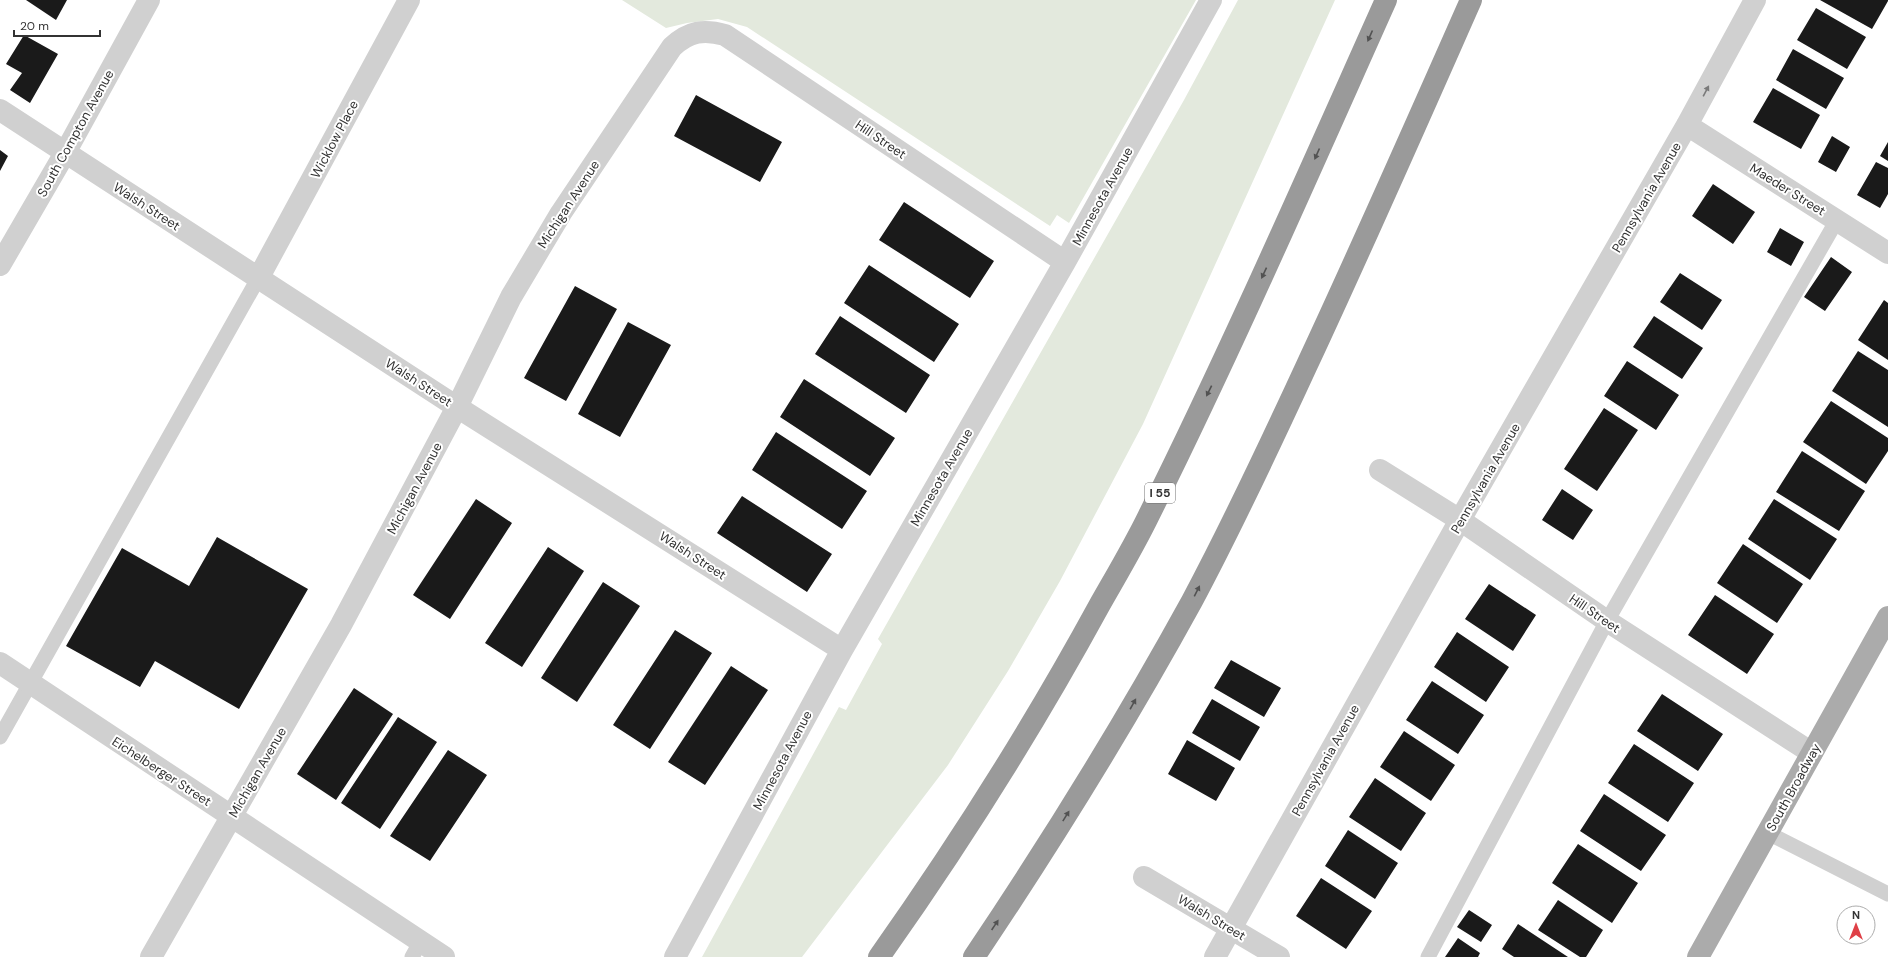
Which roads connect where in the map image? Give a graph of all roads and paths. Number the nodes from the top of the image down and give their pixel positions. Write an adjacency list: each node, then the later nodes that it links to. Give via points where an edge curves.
1 (149, 0): 10 (street, South Compton Avenue)
2 (408, 0): 15 (street, Wicklow Place)
3 (1211, 0): 13 (street, Minnesota Avenue)
4 (1386, 0): 35 (highway, I 55, one-way to 35, via 1216,375 1148,518 1074,652 996,783)
5 (1471, 0): 36 (highway, one-way to 5, via 1038,862 1110,745 1192,599 1267,452)
6 (1755, 0): 9 (street, Pennsylvania Avenue, one-way to 6)
7 (693, 33): 13 (street, Hill Street, via 710,31 725,35); 16 (street, Michigan Avenue, via 681,38 672,47 561,213 511,296)
8 (0, 110): 10 (street, Walsh Street)
9 (1687, 125): 11 (street, Maeder Street); 18 (street, Pennsylvania Avenue)
10 (65, 153): 14 (street, South Compton Avenue); 15 (street, Walsh Street)
11 (1837, 220): 12 (street, Maeder Street); 20 (lane)
12 (1888, 253)
13 (1065, 262): 21 (street, Minnesota Avenue)
14 (0, 265)
15 (259, 277): 16 (street, Walsh Street); 23 (lane)
16 (457, 407): 21 (street, Walsh Street); 26 (street, Michigan Avenue, via 341,624)
17 (1380, 470): 18 (street, Hill Street)
18 (1460, 520): 20 (street, Hill Street); 30 (street, Pennsylvania Avenue)
19 (1888, 617): 25 (main road, South Broadway)
20 (1607, 621): 25 (street, Hill Street); 39 (lane)
21 (842, 650): 34 (street, Minnesota Avenue)
22 (0, 663): 23 (street, Eichelberger Street)
23 (30, 684): 24 (lane); 26 (street, Eichelberger Street)
24 (0, 737)
25 (1812, 753): 27 (main road, South Broadway)
26 (231, 816): 31 (street, Eichelberger Street); 32 (street, Michigan Avenue)
27 (1768, 833): 29 (lane); 40 (main road, South Broadway)
28 (1144, 877): 30 (street, Walsh Street)
29 (1888, 894)
30 (1230, 928): 37 (street, Pennsylvania Avenue); 38 (street, Walsh Street)
31 (416, 949): 33 (street, Eichelberger Street)
32 (151, 957)
33 (444, 957)
34 (675, 957)
35 (879, 957)
36 (974, 957)
37 (1215, 957)
38 (1279, 957)
39 (1428, 957)
40 (1698, 957)

